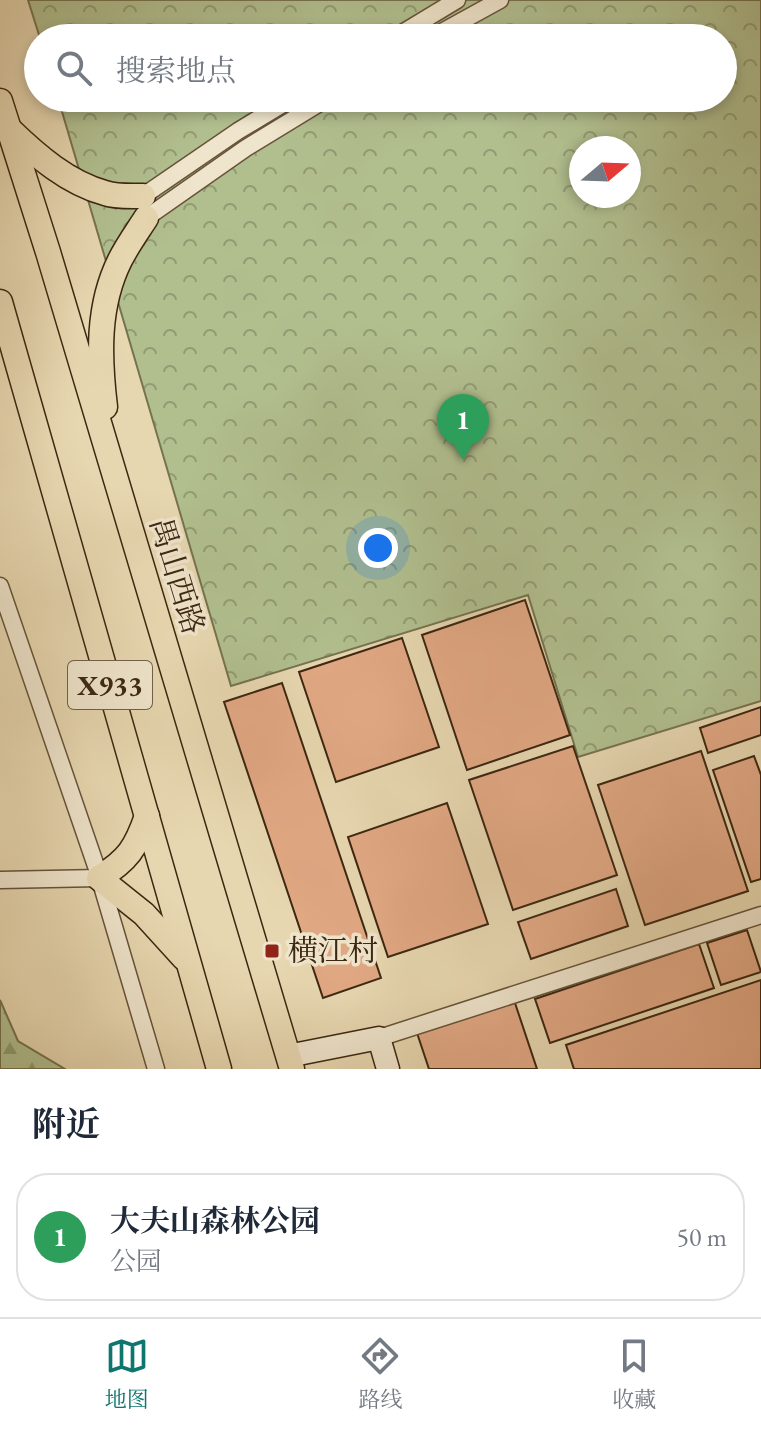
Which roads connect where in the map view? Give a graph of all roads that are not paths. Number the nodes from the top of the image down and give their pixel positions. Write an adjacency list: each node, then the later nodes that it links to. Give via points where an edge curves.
1 (457, 0): 3 (street)
2 (500, 0): 4 (street)
3 (417, 24)
4 (456, 24)
5 (0, 101): 8 (main road, 禺山西路 / X933)
6 (270, 112): 9 (street)
7 (305, 112): 9 (street)
8 (8, 128): 9 (main road, via 72,180); 11 (main road, 禺山西路 / X933)
9 (144, 207): 11 (main road, via 104,304 101,379)
10 (2, 314): 13 (main road, X933)
11 (112, 473): 19 (main road, 禺山西路 / X933)
12 (0, 586): 14 (street)
13 (147, 816): 14 (main road, via 130,853); 17 (main road, X933)
14 (99, 878): 15 (street); 17 (main road, via 144,914); 20 (street)
15 (0, 880)
16 (761, 915): 18 (street)
17 (189, 964): 21 (main road, X933)
18 (379, 1038): 19 (street); 22 (street)
19 (290, 1063)
20 (156, 1069)
21 (219, 1069)
22 (388, 1069)

